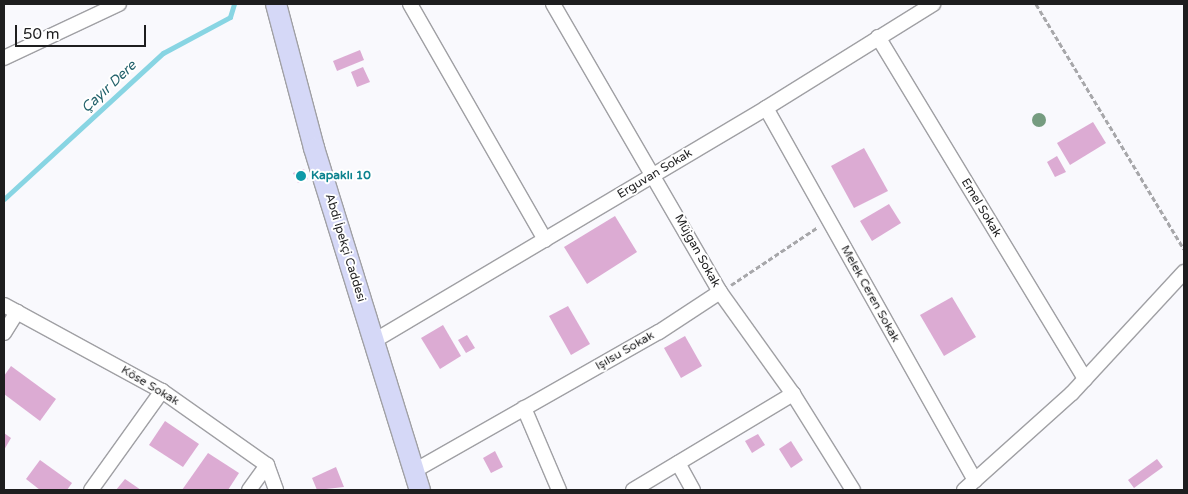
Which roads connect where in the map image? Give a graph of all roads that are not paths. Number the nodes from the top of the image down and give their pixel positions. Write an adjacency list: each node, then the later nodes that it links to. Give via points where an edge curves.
1 (119, 4): 7 (street)
2 (276, 4): 16 (street, Abdi İpekçi Caddesi, via 314,148)
3 (410, 4): 10 (street)
4 (553, 4): 9 (street, Müjgan Sokak)
5 (933, 4): 6 (street, Erguvan Sokak)
6 (878, 37): 8 (street, Erguvan Sokak); 17 (street, Emel Sokak)
7 (4, 58)
8 (766, 108): 9 (street, Erguvan Sokak); 24 (street, Melek Ceren Sokak)
9 (654, 174): 10 (street, Erguvan Sokak); 12 (street, Müjgan Sokak)
10 (545, 240): 16 (street, Erguvan Sokak)
11 (1182, 280): 17 (street)
12 (720, 292): 19 (street, Müjgan Sokak); 20 (street, Işılsu Sokak, via 659,332)
13 (4, 305): 14 (street, Köse Sokak)
14 (17, 312): 15 (street); 18 (street, Köse Sokak)
15 (4, 333)
16 (374, 341): 23 (street, Abdi İpekçi Caddesi)
17 (1085, 379): 24 (street)
18 (162, 391): 22 (street, Köse Sokak); 25 (street)
19 (793, 394): 21 (street); 32 (street, Müjgan Sokak)
20 (524, 408): 23 (street, Işılsu Sokak); 29 (street)
21 (678, 463): 30 (street); 31 (street)
22 (267, 465): 26 (street); 27 (street)
23 (414, 471): 28 (street, Abdi İpekçi Caddesi)
24 (975, 480): 33 (street)
25 (91, 490)
26 (250, 490)
27 (276, 490)
28 (420, 490)
29 (559, 490)
30 (633, 490)
31 (693, 490)
32 (853, 490)
33 (964, 490)

